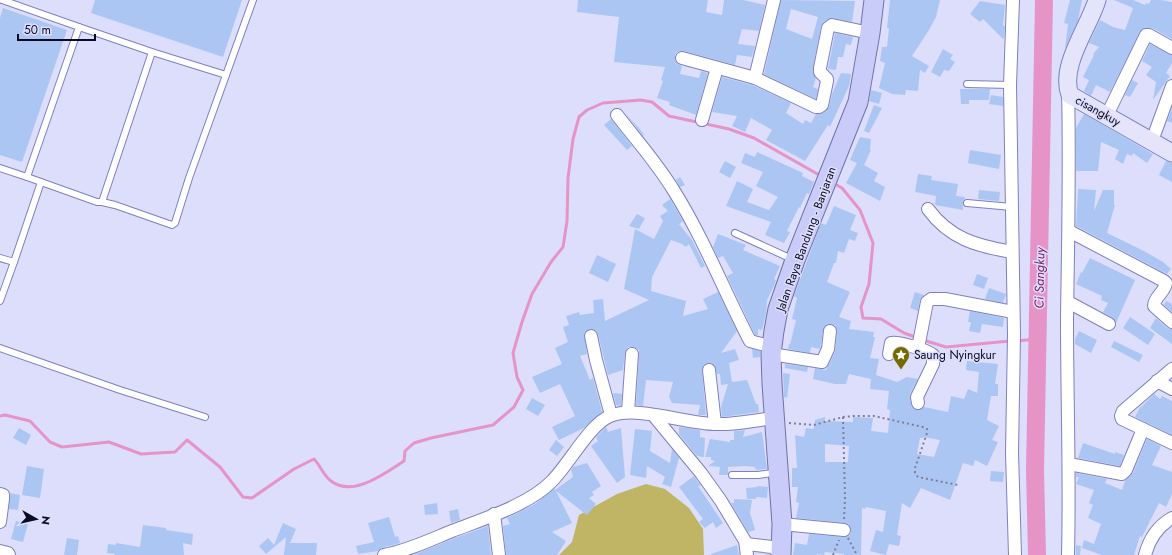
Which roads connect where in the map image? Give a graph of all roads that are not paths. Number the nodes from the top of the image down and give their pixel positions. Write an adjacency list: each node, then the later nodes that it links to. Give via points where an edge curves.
1 (2, 0): 7 (lane)
2 (253, 0): 13 (lane)
3 (774, 0): 14 (street)
4 (874, 0): 8 (main road, Jalan Raya Bandung - Banjaran)
5 (1013, 0): 16 (street)
6 (1097, 0): 18 (street, cisangkuy, via 1071,62)
7 (79, 27): 10 (lane); 25 (lane)
8 (870, 33): 14 (street, via 832,25 828,28 820,68 827,81 822,105 819,107); 35 (main road, Jalan Raya Bandung - Banjaran, via 858,102)
9 (1172, 48): 20 (street, via 1146,35)
10 (152, 52): 13 (lane); 27 (lane)
11 (682, 58): 12 (street)
12 (717, 68): 14 (street); 21 (street)
13 (226, 75): 27 (lane, via 189,178 176,223 172,225)
14 (755, 78)
15 (967, 84): 16 (lane)
16 (1010, 85): 29 (street)
17 (1172, 86): 22 (street)
18 (1068, 89): 20 (street, cisangkuy, via 1073,97); 31 (street)
19 (617, 115): 46 (street, via 674,190 706,248 750,341)
20 (1107, 115): 22 (street, cisangkuy)
21 (702, 120)
22 (1152, 141): 23 (street, cisangkuy)
23 (1172, 153)
24 (0, 168): 25 (lane)
25 (27, 177): 26 (lane)
26 (41, 182): 27 (lane); 36 (lane)
27 (102, 202)
28 (967, 203): 29 (lane)
29 (1012, 207): 33 (street)
30 (928, 209): 33 (street, via 943,226 965,241)
31 (1068, 231): 38 (street); 40 (street, via 1164,281 1165,287 1154,302 1154,306)
32 (735, 233): 35 (lane)
33 (1012, 252): 39 (street)
34 (0, 258): 36 (lane)
35 (795, 260): 46 (main road, Jalan Raya Bandung - Banjaran, via 778,309)
36 (14, 262): 37 (lane)
37 (0, 301)
38 (1068, 302): 41 (street); 62 (street)
39 (1013, 312): 44 (street, via 945,299 931,299 927,302); 77 (street, via 1012,452)
40 (1172, 322)
41 (1109, 324)
42 (830, 331): 46 (street, via 828,349 822,362)
43 (591, 336): 55 (street)
44 (919, 343): 48 (street, via 892,342); 53 (street, via 933,355 933,364 917,397)
45 (0, 348): 57 (lane)
46 (772, 350): 58 (main road, Jalan Raya Bandung - Banjaran)
47 (632, 354): 54 (street)
48 (889, 354)
49 (1172, 369): 51 (street)
50 (709, 370): 59 (street)
51 (1157, 381): 52 (street); 60 (street, via 1121,414 1122,419)
52 (1172, 389)
53 (918, 403)
54 (628, 412): 55 (street); 56 (street)
55 (611, 415): 66 (street, via 592,430 552,482 522,502)
56 (654, 416): 59 (street); 71 (street, via 721,501)
57 (205, 417)
58 (774, 422): 59 (street, via 767,419); 64 (main road, Jalan Raya Bandung - Banjaran)
59 (715, 424)
60 (1143, 429): 61 (street); 62 (street, via 1122,474)
61 (1172, 443)
62 (1069, 464): 78 (street)
63 (732, 476): 64 (lane, via 772,473)
64 (779, 477): 69 (main road, Jalan Raya Bandung - Banjaran)
65 (0, 494): 67 (street, via 3,495 3,499)
66 (494, 514): 75 (street); 76 (street)
67 (0, 522)
68 (1170, 522): 79 (street, via 1156,532)
69 (782, 524): 70 (street); 73 (main road, Jalan Raya Bandung - Banjaran)
70 (844, 530)
71 (746, 549): 73 (street, via 772,547)
72 (0, 551): 74 (street)
73 (782, 554)
74 (9, 555)
75 (386, 555)
76 (499, 555)
77 (1015, 555)
78 (1068, 555)
79 (1145, 555)

